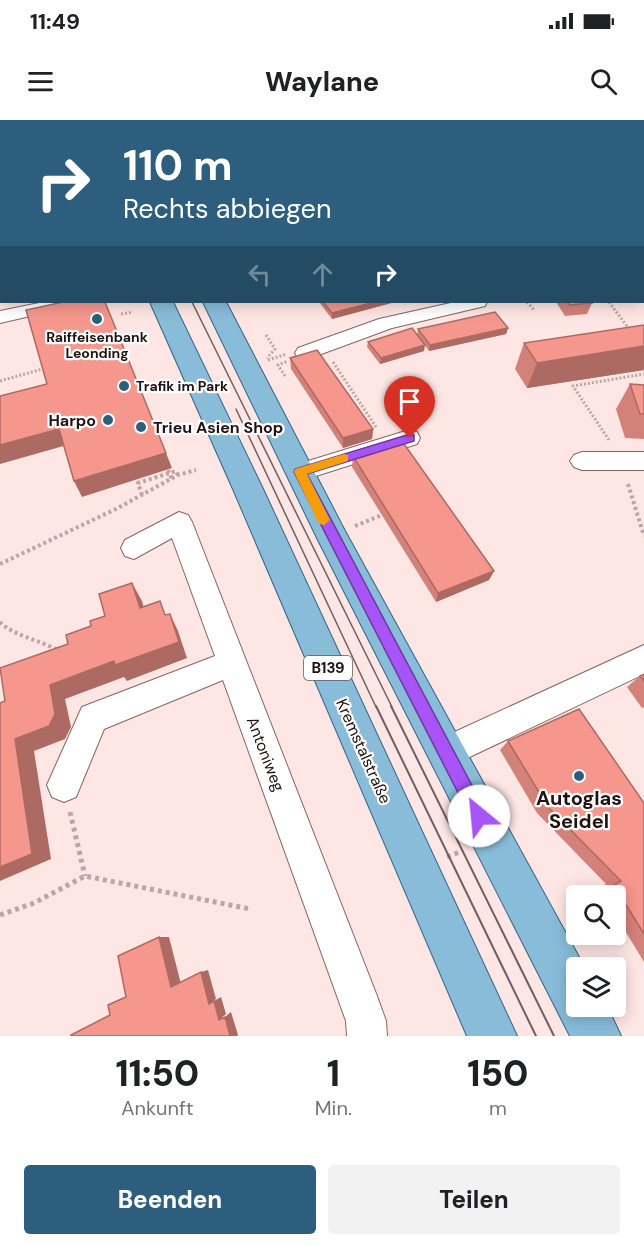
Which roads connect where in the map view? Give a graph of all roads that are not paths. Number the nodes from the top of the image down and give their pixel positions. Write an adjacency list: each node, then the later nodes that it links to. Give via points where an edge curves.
1 (63, 303): 5 (street)
2 (215, 303): 10 (main road)
3 (474, 303): 6 (street, via 386,323)
4 (147, 307): 19 (main road, Kremstalstraße / B139, via 248,489)
5 (0, 317)
6 (314, 350)
7 (410, 438): 10 (street)
8 (582, 461): 9 (street)
9 (644, 461)
10 (300, 472): 14 (main road)
11 (134, 548): 13 (street, Antoniweg, via 179,522)
12 (644, 659): 14 (street)
13 (232, 663): 15 (street, via 93,718); 18 (street, Antoniweg, via 357,996)
14 (446, 752): 16 (main road)
15 (64, 784)
16 (566, 980)
17 (586, 1017): 20 (main road)
18 (367, 1036)
19 (492, 1036)
20 (596, 1036)

